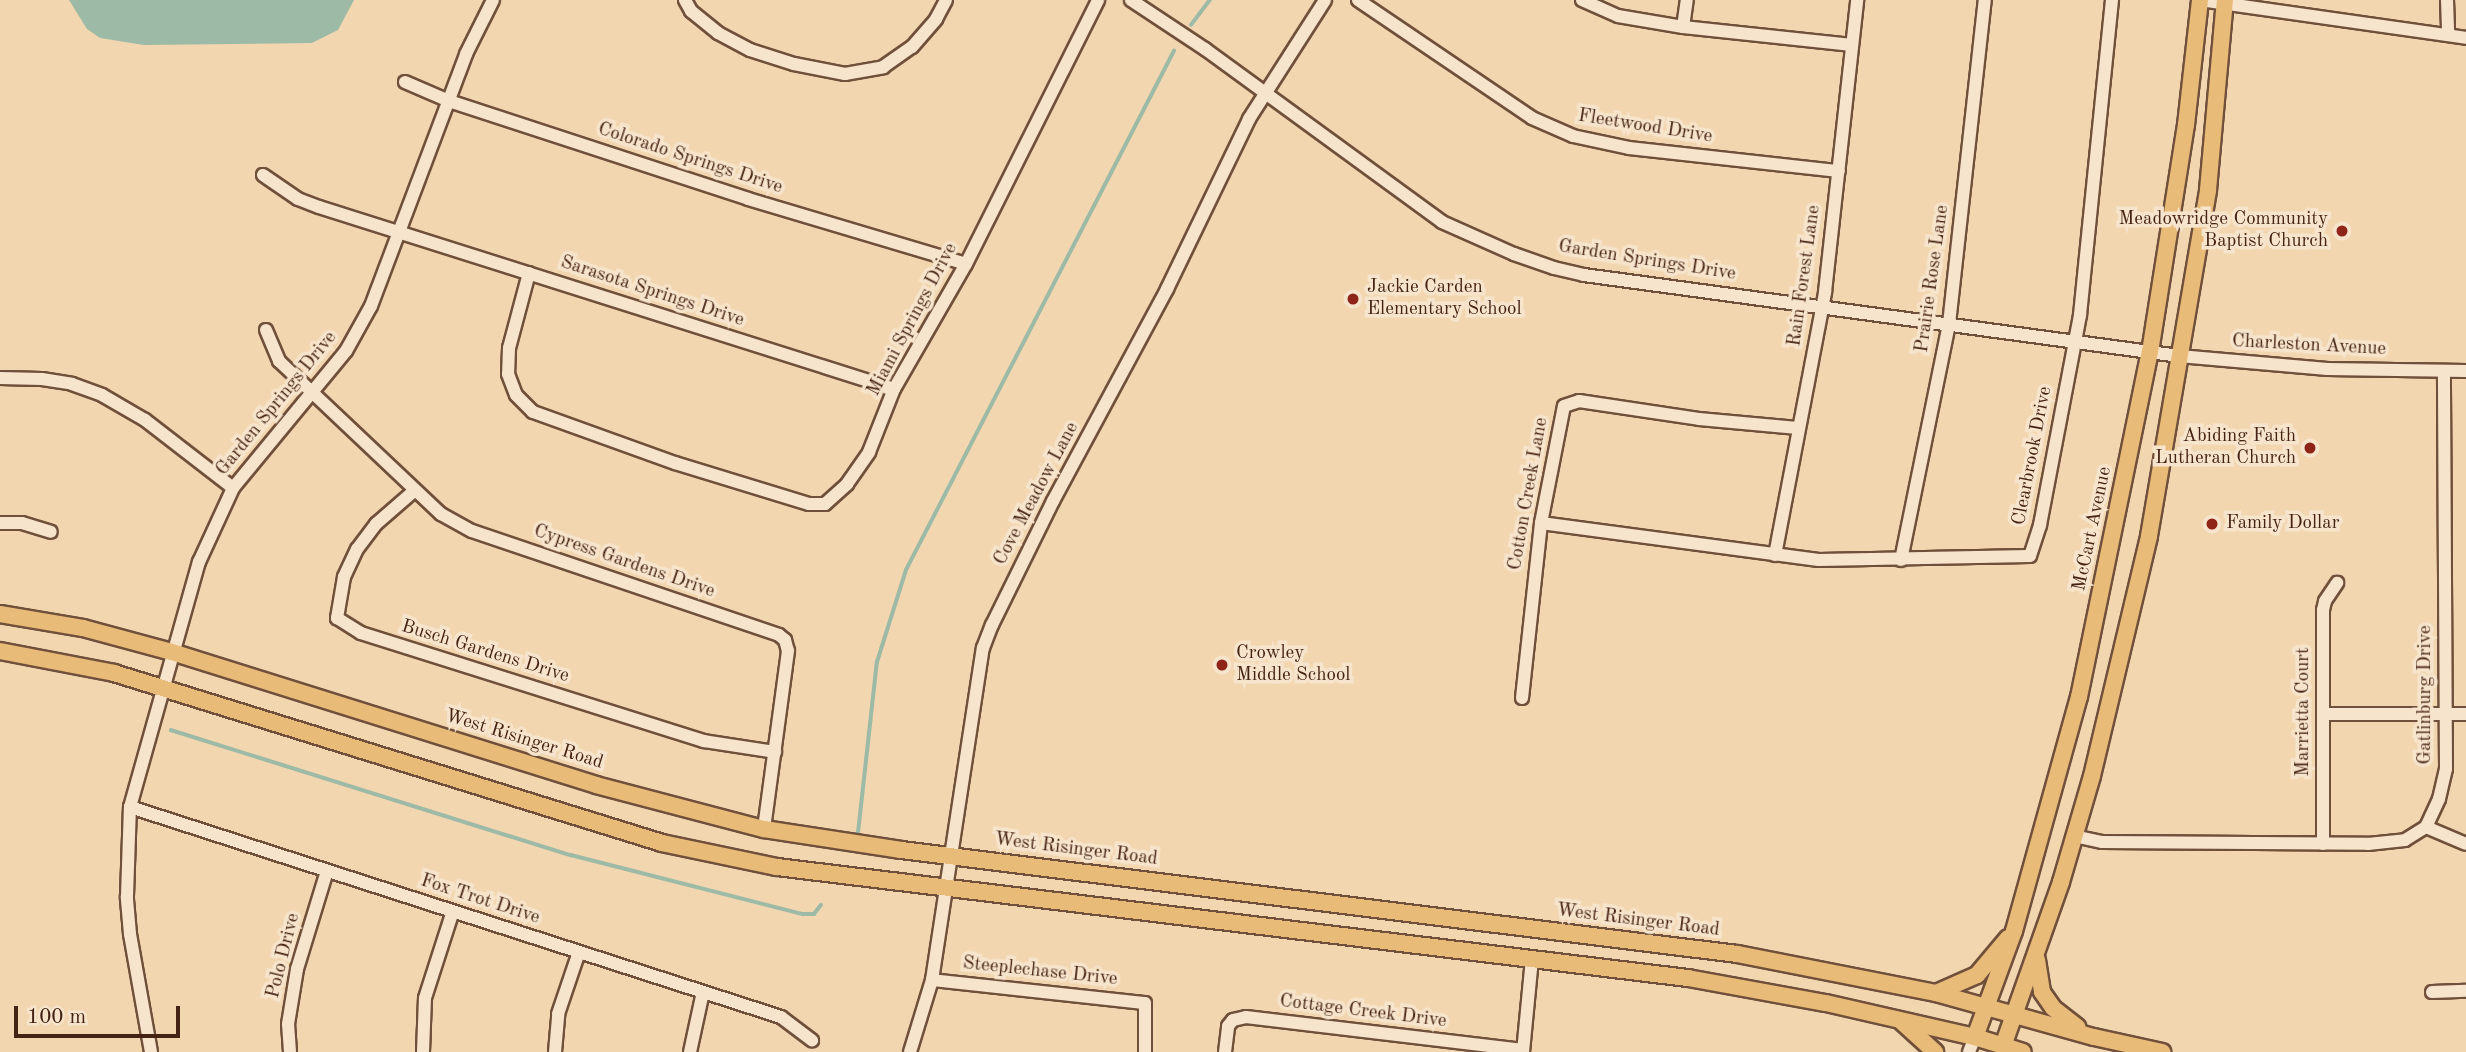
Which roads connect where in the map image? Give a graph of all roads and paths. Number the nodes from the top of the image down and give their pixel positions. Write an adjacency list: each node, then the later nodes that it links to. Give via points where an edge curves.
1 (492, 0): 22 (street, Garden Springs Drive)
2 (685, 0): 3 (street, via 691,11 718,33 750,50 845,74 883,66 912,47)
3 (946, 0)
4 (1098, 0): 26 (street, Miami Springs Drive)
5 (1131, 0): 21 (street, Garden Springs Drive)
6 (1325, 0): 21 (street, Cove Meadow Lane)
7 (1358, 0): 23 (street, Fleetwood Drive, via 1532,118 1573,136 1629,148)
8 (1582, 0): 16 (street, via 1618,16)
9 (1687, 0): 16 (street)
10 (1857, 0): 19 (street, Rain Forest Lane)
11 (1985, 0): 29 (street, Prairie Rose Lane)
12 (2112, 0): 31 (street, Clearbrook Drive)
13 (2200, 0): 15 (street); 32 (main road, McCart Avenue, via 2186,125)
14 (2447, 0): 17 (street)
15 (2225, 2): 17 (street); 33 (main road, via 2208,190)
16 (1682, 27): 19 (street)
17 (2448, 34): 18 (street)
18 (2466, 38)
19 (1852, 46): 23 (street, Rain Forest Lane)
20 (405, 82): 22 (street, Colorado Springs Drive)
21 (1265, 92): 28 (street, Garden Springs Drive, via 1442,222 1514,254 1584,275); 63 (street, Cove Meadow Lane, via 992,625 983,648)
22 (449, 101): 25 (street, Garden Springs Drive); 26 (street, Colorado Springs Drive, via 748,199)
23 (1839, 171): 28 (street, Rain Forest Lane)
24 (263, 175): 25 (street, Sarasota Springs Drive, via 298,199)
25 (400, 230): 27 (street, Sarasota Springs Drive); 38 (street, Garden Springs Drive, via 384,279 359,329)
26 (966, 264): 37 (street, Miami Springs Drive)
27 (530, 274): 37 (street, Sarasota Springs Drive); 37 (street, Miami Springs Drive, via 509,348 508,374 516,395 533,412 674,463 809,504 825,504 847,484 869,452)
28 (1822, 306): 29 (street, Garden Springs Drive); 39 (street, Rain Forest Lane)
29 (1949, 324): 31 (street, Garden Springs Drive); 46 (street, Prairie Rose Lane)
30 (266, 330): 38 (street, Cypress Gardens Drive, via 279,361)
31 (2075, 342): 32 (street, Garden Springs Drive); 46 (street, Clearbrook Drive, via 2040,526 2030,556)
32 (2150, 352): 33 (street, Charleston Avenue); 68 (main road, McCart Avenue, via 2079,697)
33 (2179, 356): 34 (street, Charleston Avenue, via 2327,369); 60 (main road, via 2144,556)
34 (2444, 371): 35 (street, Charleston Avenue); 54 (street, Gatlinburg Drive)
35 (2466, 371)
36 (0, 379): 40 (street, via 52,381 102,395 145,420)
37 (894, 389)
38 (312, 390): 40 (street, Garden Springs Drive); 41 (street, Cypress Gardens Drive)
39 (1798, 428): 43 (street, Cotton Creek Lane, via 1570,403 1562,413); 45 (street, Rain Forest Lane)
40 (233, 488): 50 (street, Garden Springs Drive, via 208,538)
41 (414, 491): 56 (street, Cypress Gardens Drive, via 441,514 472,531 779,635 788,651); 56 (street, Busch Gardens Drive, via 376,524 357,549 344,577 337,618 361,634 704,741)
42 (0, 523): 44 (street)
43 (1541, 523): 45 (street, Clearbrook Drive); 52 (street, Cotton Creek Lane)
44 (51, 531)
45 (1775, 555): 46 (street, Clearbrook Drive)
46 (1901, 560)
47 (2337, 583): 53 (street, Marrietta Court, via 2323,610)
48 (0, 614): 50 (main road, West Risinger Road, via 83,628)
49 (0, 651): 51 (main road, via 75,663)
50 (172, 652): 51 (street, Garden Springs Drive); 59 (main road, West Risinger Road, via 596,785)
51 (163, 687): 57 (street, Garden Springs Drive); 65 (main road, via 662,843 776,867)
52 (1522, 698)
53 (2324, 714): 54 (street); 61 (street, Marrietta Court)
54 (2446, 714): 55 (street); 58 (street, Gatlinburg Drive, via 2446,769)
55 (2466, 714)
56 (775, 752): 59 (street, Cypress Gardens Drive)
57 (130, 807): 64 (street, Fox Trot Drive); 85 (street, Garden Springs Drive, via 130,934)
58 (2426, 827): 61 (street, via 2405,840); 62 (street)
59 (764, 829): 63 (main road, West Risinger Road)
60 (2074, 836): 61 (street, via 2102,842); 70 (main road)
61 (2323, 844)
62 (2466, 844)
63 (951, 855): 65 (street, Cove Meadow Lane); 67 (main road, West Risinger Road)
64 (327, 871): 66 (street, Fox Trot Drive); 86 (street, Polo Drive, via 297,969 288,1024)
65 (945, 889): 71 (main road); 72 (street, Cove Meadow Lane)
66 (453, 911): 69 (street, Fox Trot Drive); 87 (street, via 425,998)
67 (1536, 930): 71 (main road); 76 (main road, West Risinger Road, via 1737,954)
68 (2014, 931): 76 (main road, via 1977,975); 77 (main road, McCart Avenue)
69 (579, 952): 74 (street, Fox Trot Drive); 88 (street, via 558,1014)
70 (2036, 952): 78 (main road); 80 (main road, via 2038,980 2053,1008)
71 (1532, 959): 79 (main road, via 1688,978); 84 (street)
72 (932, 979): 90 (street, Cove Meadow Lane); 91 (street, Steeplechase Drive, via 1145,1003)
73 (2466, 991): 75 (street)
74 (703, 992): 81 (street, Fox Trot Drive, via 781,1017); 89 (street)
75 (2432, 992)
76 (1936, 993): 77 (main road, West Risinger Road)
77 (1988, 1007): 78 (main road, West Risinger Road); 82 (main road, McCart Avenue)
78 (2014, 1015): 80 (main road, West Risinger Road); 83 (main road)
79 (1900, 1020): 82 (main road); 93 (main road)
80 (2094, 1037): 95 (main road, West Risinger Road)
81 (812, 1040)
82 (1972, 1044): 83 (main road)
83 (2002, 1049): 94 (main road)
84 (1523, 1051): 92 (street, Cottage Creek Drive, via 1246,1017 1227,1026)
85 (151, 1052)
86 (290, 1052)
87 (423, 1052)
88 (555, 1052)
89 (690, 1052)
90 (910, 1052)
91 (1145, 1052)
92 (1225, 1052)
93 (1935, 1052)
94 (2023, 1052)
95 (2162, 1052)

